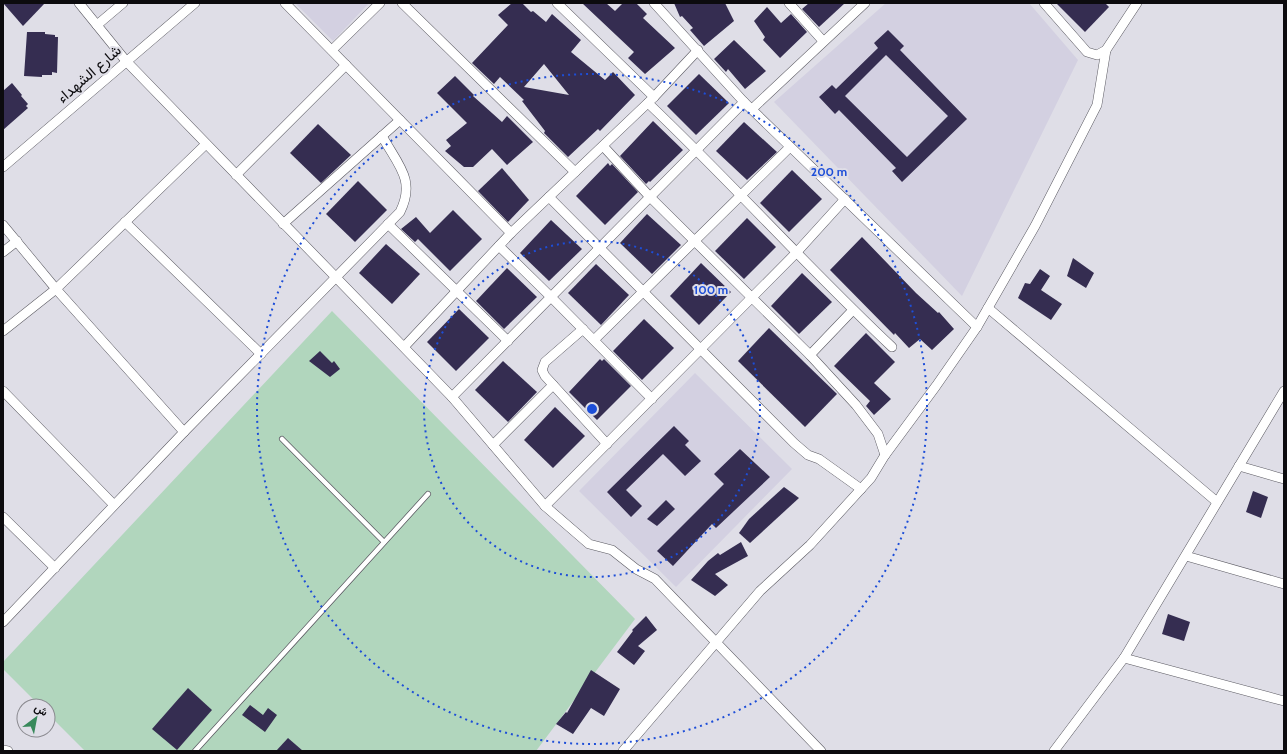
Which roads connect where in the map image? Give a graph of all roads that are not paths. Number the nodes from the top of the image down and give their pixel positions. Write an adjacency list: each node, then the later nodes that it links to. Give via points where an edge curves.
1 (79, 3): 13 (street)
2 (122, 3): 13 (street)
3 (195, 3): 18 (street, شارع الشهداء)
4 (285, 3): 15 (street)
5 (380, 3): 15 (street)
6 (402, 3): 30 (street)
7 (557, 3): 20 (street)
8 (654, 3): 16 (street)
9 (789, 3): 14 (street)
10 (865, 3): 14 (street)
11 (1044, 3): 17 (street, via 1087,52 1098,55)
12 (1137, 3): 17 (street)
13 (97, 25): 18 (street)
14 (823, 41): 22 (street)
15 (332, 50): 19 (street)
16 (698, 50): 20 (street); 21 (street)
17 (1106, 50): 53 (street, via 1097,105 1035,226)
18 (126, 61): 25 (street); 29 (street, شارع الشهداء)
19 (346, 65): 23 (street); 31 (street)
20 (651, 100): 26 (street); 28 (street)
21 (744, 102): 22 (street); 28 (street)
22 (752, 109): 27 (street)
23 (400, 120): 24 (street); 40 (street)
24 (382, 136): 37 (street); 38 (street, via 407,180 407,199 400,212)
25 (206, 144): 31 (street); 36 (street)
26 (603, 146): 30 (street); 34 (street)
27 (790, 147): 32 (street); 35 (street)
28 (697, 149): 32 (street); 34 (street)
29 (3, 167)
30 (575, 172): 33 (street)
31 (236, 175): 37 (street)
32 (740, 195): 42 (street); 46 (street)
33 (549, 197): 40 (street); 44 (street)
34 (650, 197): 42 (street); 44 (street)
35 (845, 199): 46 (street); 55 (street)
36 (125, 222): 48 (street); 63 (street)
37 (283, 224): 47 (street)
38 (388, 224): 47 (street); 49 (street)
39 (3, 225): 41 (street)
40 (511, 233): 43 (street)
41 (17, 241): 45 (street); 48 (street)
42 (694, 242): 50 (street); 52 (street)
43 (498, 246): 49 (street); 51 (street)
44 (600, 247): 50 (street); 51 (street)
45 (3, 252)
46 (796, 253): 52 (street); 54 (street)
47 (335, 277): 60 (street); 63 (street)
48 (56, 289): 57 (street); 70 (street)
49 (456, 291): 59 (street); 60 (street)
50 (644, 292): 58 (street); 62 (street)
51 (551, 297): 56 (street); 59 (street)
52 (753, 297): 62 (street); 64 (street)
53 (988, 308): 55 (street); 79 (street)
54 (853, 310): 61 (street); 64 (street)
55 (977, 327): 74 (street)
56 (583, 329): 58 (street); 65 (street, via 546,362 542,370)
57 (3, 331)
58 (594, 340): 69 (street)
59 (508, 341): 68 (street)
60 (404, 347): 68 (street)
61 (892, 347)
62 (701, 350): 69 (street); 77 (street, via 794,443)
63 (260, 354): 70 (street)
64 (810, 355): 74 (street, via 868,420 878,434)
65 (553, 385): 72 (street); 73 (street)
66 (3, 391): 80 (street)
67 (1284, 391): 75 (street)
68 (452, 397): 73 (street)
69 (652, 399): 72 (street)
70 (184, 432): 80 (street)
71 (282, 439): 83 (lane)
72 (607, 444): 81 (street)
73 (493, 445): 81 (street)
74 (885, 455): 77 (street)
75 (1239, 466): 76 (street); 79 (street)
76 (1284, 479)
77 (861, 489): 88 (street, via 810,545 760,591)
78 (428, 494): 83 (lane)
79 (1218, 502): 84 (street)
80 (114, 506): 85 (street)
81 (545, 506): 88 (street, via 589,544 612,550 655,580)
82 (3, 517): 85 (street)
83 (384, 542): 93 (lane)
84 (1186, 556): 86 (street); 89 (street)
85 (55, 568): 87 (street)
86 (1284, 584)
87 (3, 622)
88 (716, 642): 94 (street); 95 (street)
89 (1124, 658): 90 (street); 96 (street)
90 (1284, 701)
91 (3, 750): 92 (street)
92 (8, 751)
93 (195, 751)
94 (623, 751)
95 (821, 751)
96 (1054, 751)

